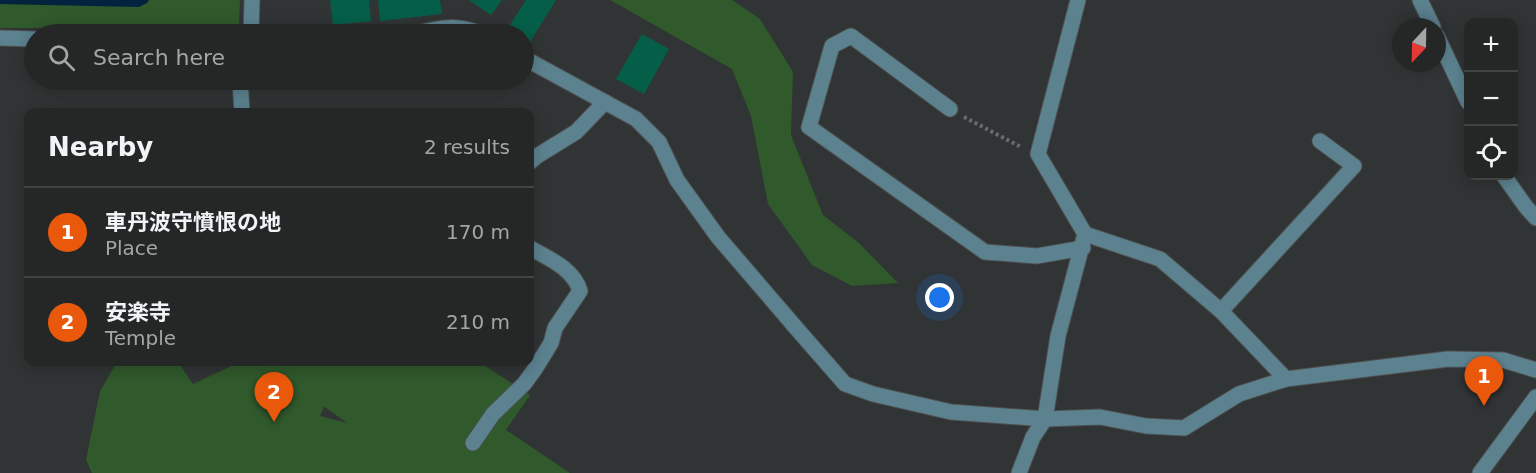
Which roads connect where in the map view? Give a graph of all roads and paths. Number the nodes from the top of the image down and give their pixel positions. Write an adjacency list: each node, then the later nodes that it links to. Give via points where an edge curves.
1 (252, 0): 5 (street)
2 (1078, 0): 16 (street)
3 (1420, 0): 4 (street)
4 (1429, 18)
5 (251, 24)
6 (0, 38): 7 (street)
7 (24, 39)
8 (1446, 55): 11 (street)
9 (534, 63): 12 (street)
10 (241, 90): 13 (street)
11 (1464, 93)
12 (605, 102): 17 (street, via 576,132); 26 (street, via 636,119 660,142 677,180 718,237 845,384 951,412)
13 (242, 108)
14 (950, 110): 16 (path); 20 (street, via 851,36 832,46 809,127 985,252 1037,256)
15 (1320, 141): 22 (street, via 1354,166)
16 (1038, 154): 20 (street)
17 (534, 159)
18 (1507, 180): 19 (street)
19 (1536, 218)
20 (1084, 241): 22 (street, via 1160,259); 26 (street, via 1058,336)
21 (534, 250): 27 (street, via 567,271 580,291 555,328 535,369 493,414)
22 (1221, 312): 24 (street)
23 (1536, 370): 24 (street, via 1503,360 1448,359)
24 (1286, 379): 26 (street, via 1239,394 1184,428 1100,417)
25 (1536, 397): 29 (street)
26 (1045, 419): 28 (street, via 1033,437)
27 (473, 443)
28 (1019, 473)
29 (1480, 473)

